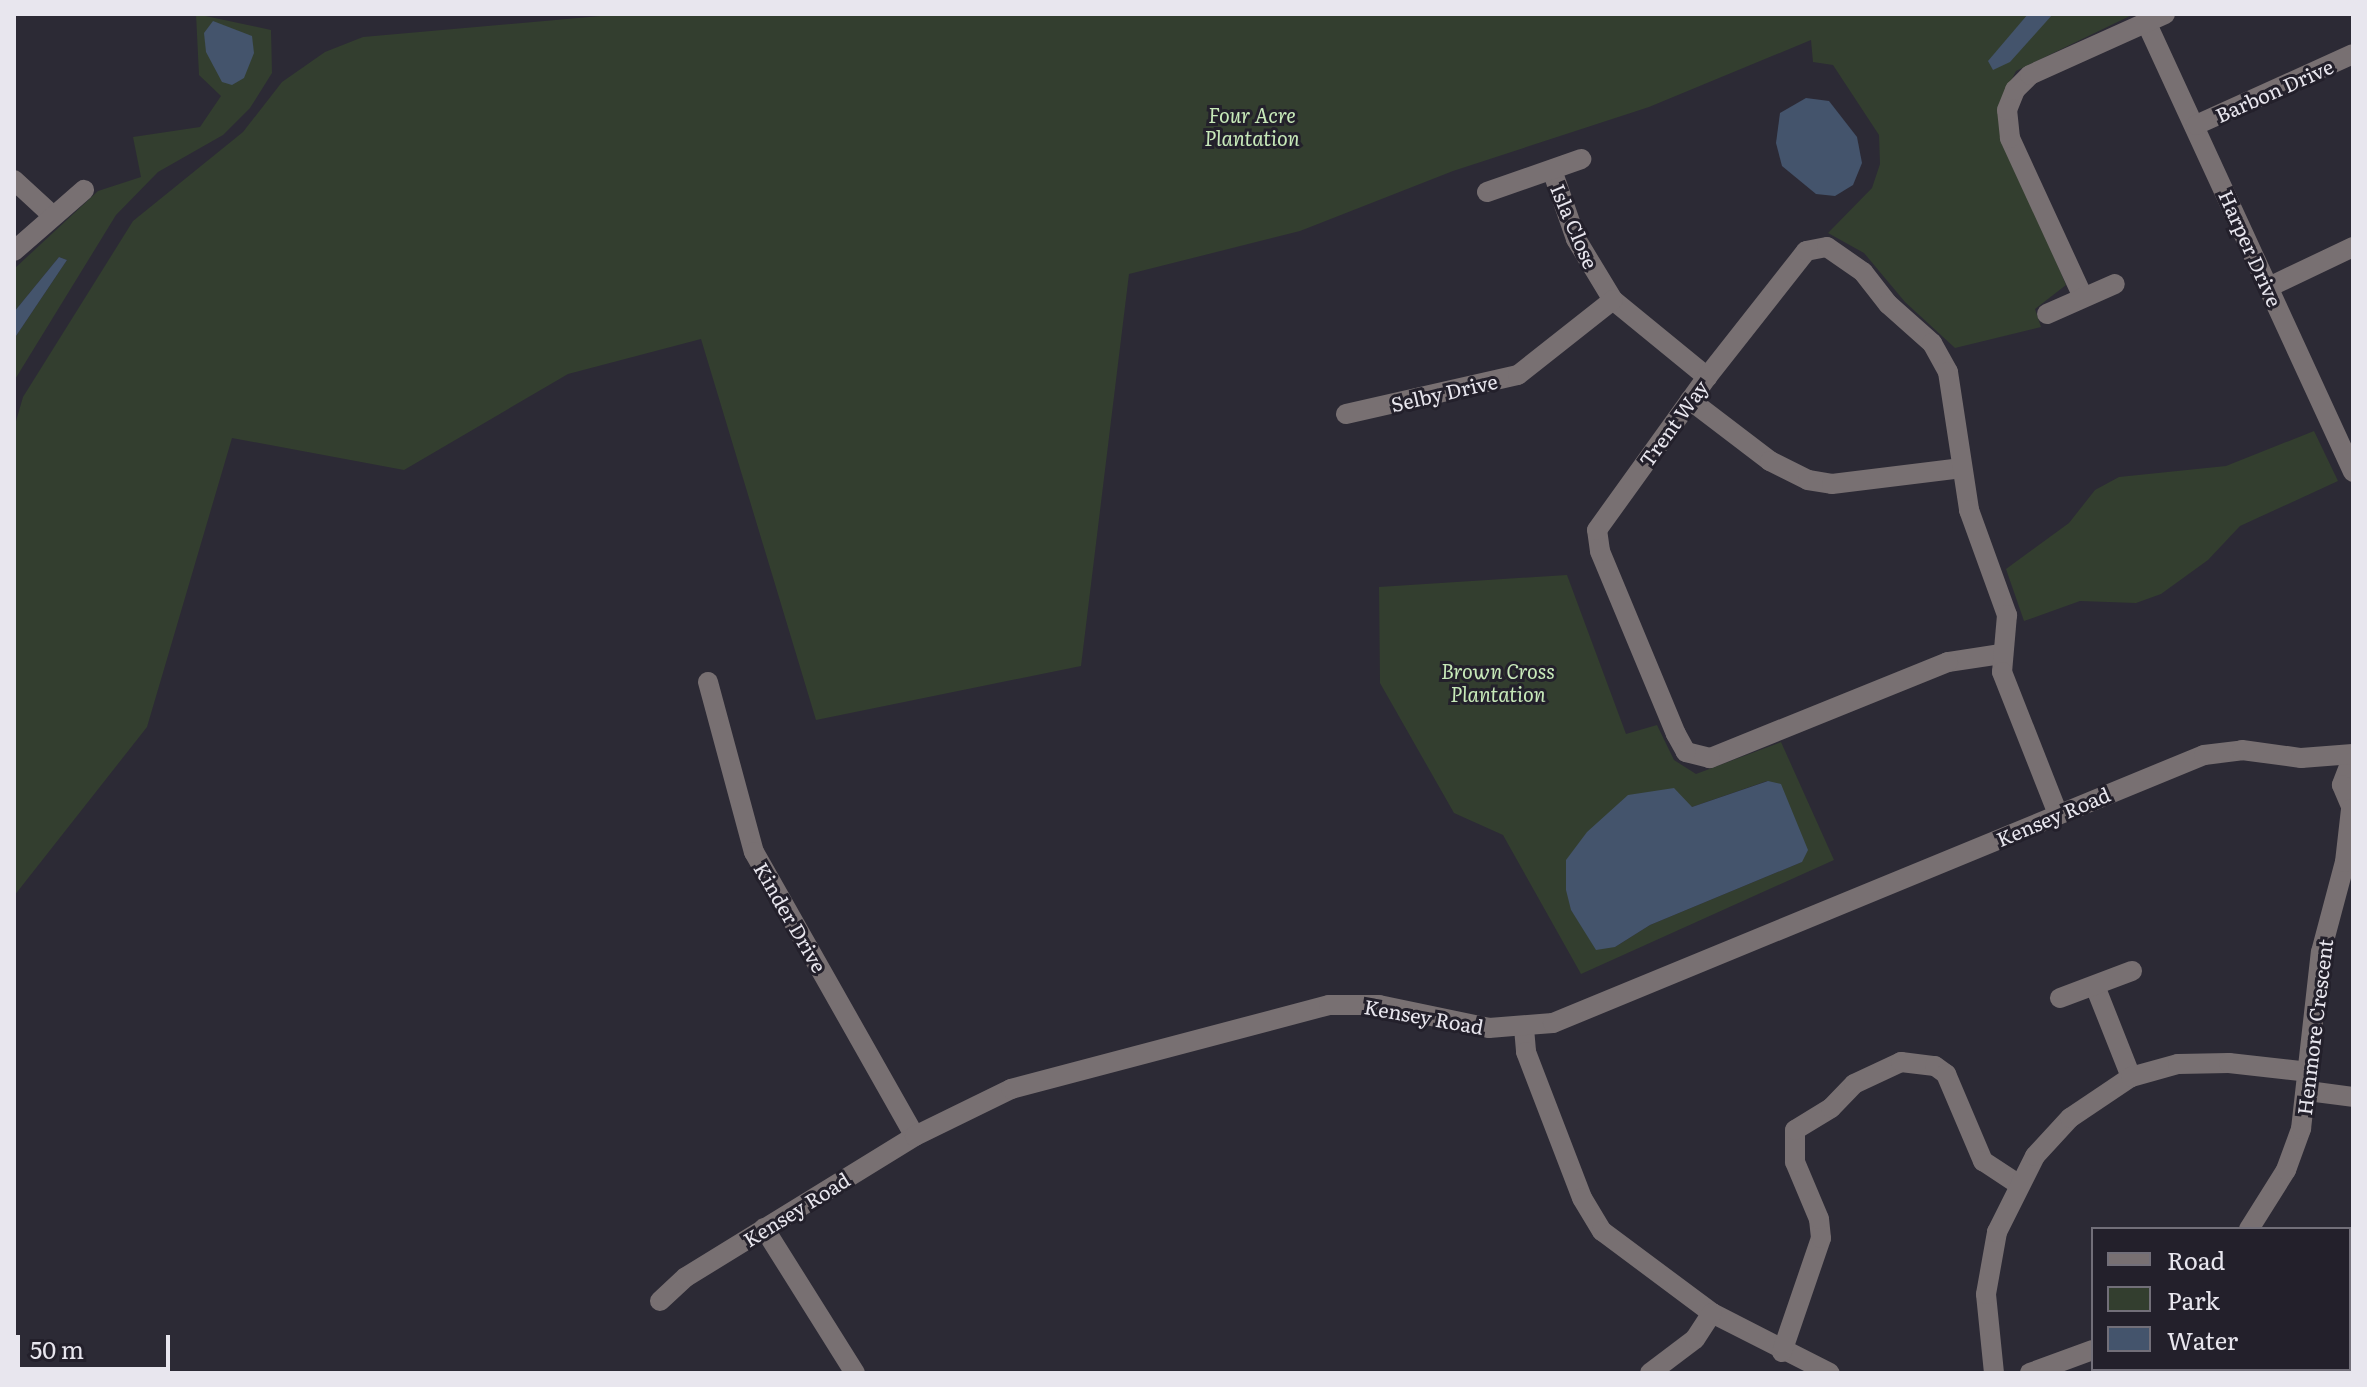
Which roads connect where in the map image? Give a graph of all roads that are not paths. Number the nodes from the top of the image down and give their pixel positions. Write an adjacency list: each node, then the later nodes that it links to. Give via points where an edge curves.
1 (2156, 19): 3 (street, Harper Drive); 14 (street, Harper Drive, via 2030,75 2015,90 2007,110 2010,138)
2 (2353, 54): 3 (street, Barbon Drive)
3 (2196, 125): 13 (street, Harper Drive)
4 (1581, 159): 5 (street, Isla Close)
5 (1552, 170): 8 (street, Isla Close); 15 (street, Isla Close, via 1576,239)
6 (14, 180): 9 (street)
7 (84, 190): 9 (street)
8 (1487, 192)
9 (53, 216): 11 (street)
10 (2353, 247): 13 (street)
11 (14, 251)
12 (2115, 284): 14 (street)
13 (2269, 287): 21 (street, Harper Drive)
14 (2083, 297): 16 (street)
15 (1613, 300): 17 (street, Isla Close); 19 (street, Selby Drive, via 1518,375)
16 (2047, 314)
17 (1707, 377): 18 (street, Trent Way); 20 (street, Trent Way, via 1796,257 1827,247 1863,272 1941,357 1956,412)
18 (1690, 400): 20 (street, via 1770,461 1808,480 1832,484); 22 (street, Trent Way, via 1601,521 1597,539 1686,752 1710,758 1948,662)
19 (1346, 414)
20 (1962, 468): 22 (street, Trent Way, via 1974,528 2007,615)
21 (2353, 472)
22 (2001, 654): 27 (street, Trent Way, via 2002,672)
23 (708, 682): 36 (street, Kinder Drive, via 754,852)
24 (2353, 755): 25 (street, Kensey Road); 26 (street, Henmore Crescent, via 2344,772)
25 (2301, 758): 26 (street, via 2324,772); 27 (street, Kensey Road, via 2242,750 2204,755)
26 (2350, 806): 28 (street, Henmore Crescent)
27 (2058, 814): 32 (street, Kensey Road, via 1592,1008)
28 (2349, 858): 34 (street, Henmore Crescent, via 2321,952)
29 (2132, 971): 30 (street)
30 (2095, 986): 31 (street); 33 (street)
31 (2060, 998)
32 (1524, 1028): 36 (street, Kensey Road, via 1472,1026 1379,1005 1329,1005 1011,1089); 41 (street, via 1526,1052 1597,1224)
33 (2131, 1077): 34 (street, via 2178,1064); 37 (street, via 2070,1118)
34 (2309, 1082): 35 (street); 38 (street, Henmore Crescent, via 2286,1170)
35 (2353, 1097)
36 (915, 1136): 39 (street, Kensey Road)
37 (2018, 1184): 43 (street, via 1983,1161 1946,1074 1935,1066 1901,1062 1854,1084 1831,1108 1795,1130 1795,1162 1819,1219 1821,1238); 47 (street, via 1989,1263 1987,1331)
38 (2250, 1227)
39 (764, 1228): 40 (street, Kensey Road, via 686,1277); 44 (street)
40 (660, 1301)
41 (1712, 1313): 43 (street); 45 (street, via 1695,1339)
42 (2091, 1351): 48 (street)
43 (1782, 1352): 46 (street)
44 (855, 1373)
45 (1650, 1373)
46 (1830, 1373)
47 (1994, 1373)
48 (2035, 1373)

